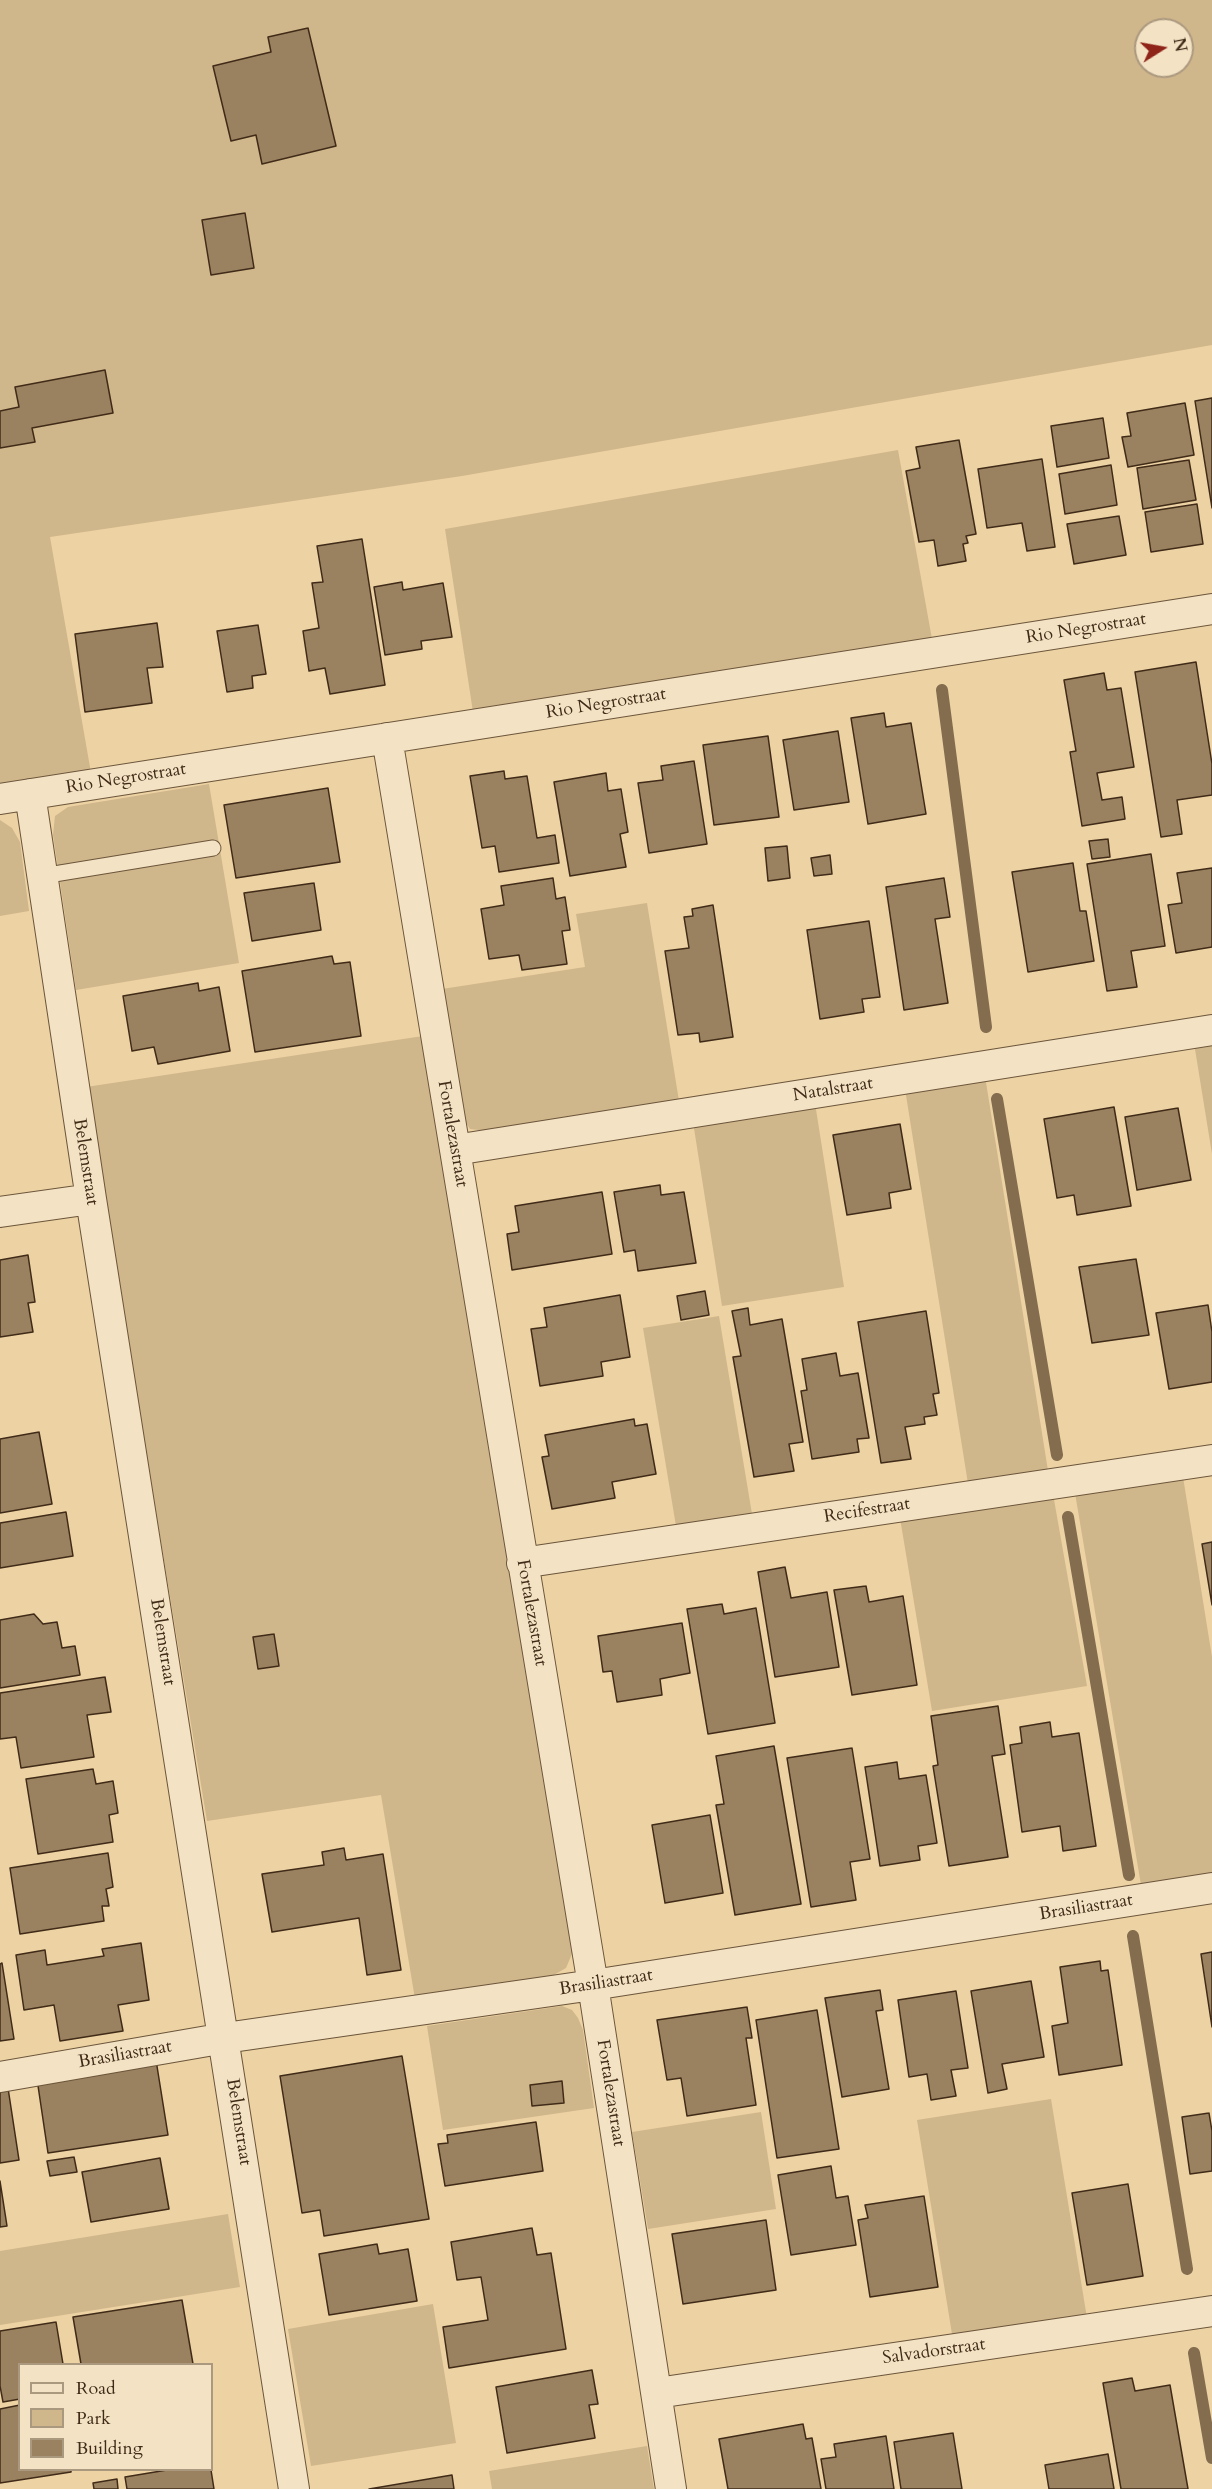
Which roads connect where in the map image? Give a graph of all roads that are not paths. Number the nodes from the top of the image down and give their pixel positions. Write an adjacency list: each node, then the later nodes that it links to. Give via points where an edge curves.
1 (1212, 609): 2 (street, Rio Negrostraat)
2 (387, 738): 3 (street, Rio Negrostraat); 8 (street, Fortalezastraat)
3 (30, 794): 4 (street, Rio Negrostraat); 6 (street, Belemstraat)
4 (0, 799)
5 (213, 848): 6 (lane)
6 (42, 876): 9 (street, Belemstraat)
7 (1212, 1030): 8 (street, Natalstraat)
8 (454, 1149): 12 (street, Fortalezastraat)
9 (91, 1199): 10 (street); 15 (street, Belemstraat)
10 (0, 1212)
11 (1212, 1460): 12 (street, Recifestraat)
12 (522, 1563): 14 (street, Fortalezastraat)
13 (1212, 1888): 14 (street, Brasiliastraat)
14 (593, 1985): 15 (street, Brasiliastraat); 18 (street, Fortalezastraat)
15 (225, 2038): 16 (street, Brasiliastraat); 19 (street, Belemstraat)
16 (0, 2077)
17 (1212, 2311): 18 (street, Salvadorstraat)
18 (657, 2393): 20 (street, Fortalezastraat)
19 (294, 2489)
20 (671, 2489)

